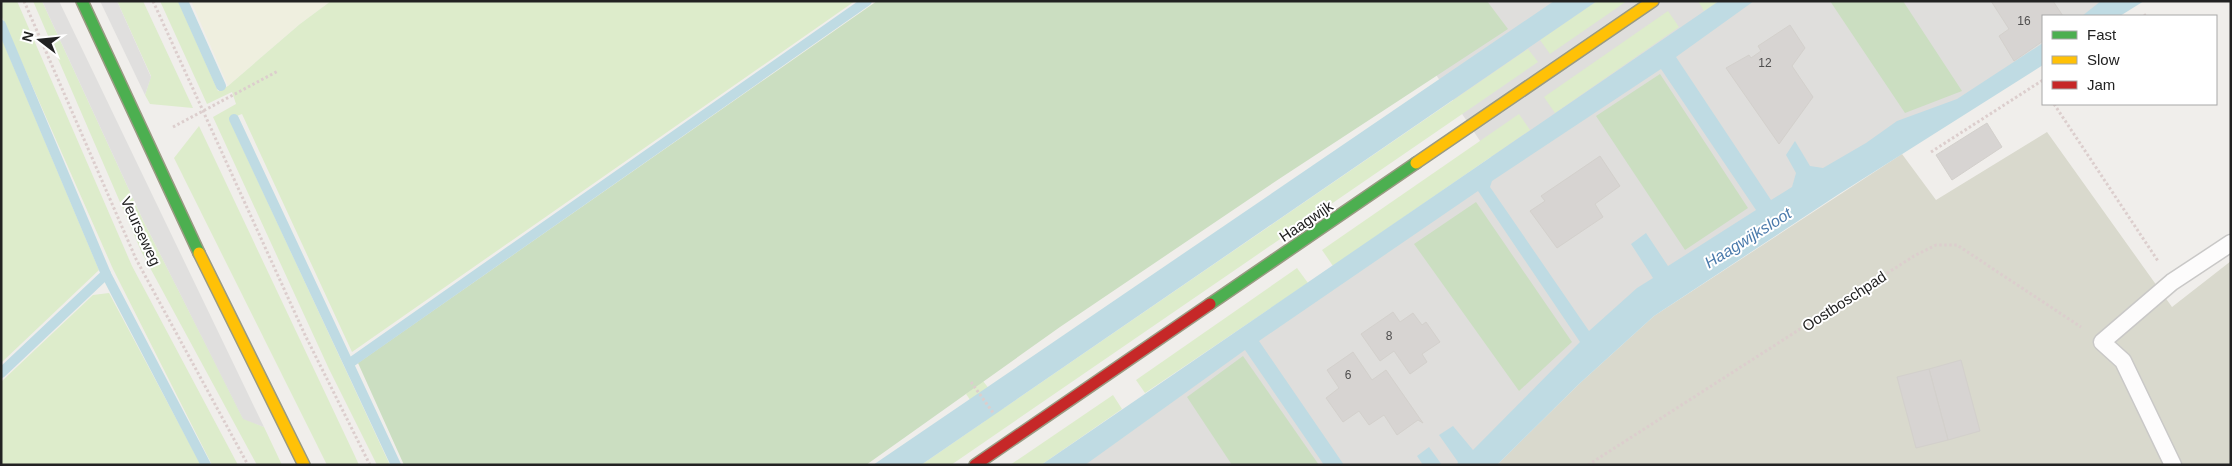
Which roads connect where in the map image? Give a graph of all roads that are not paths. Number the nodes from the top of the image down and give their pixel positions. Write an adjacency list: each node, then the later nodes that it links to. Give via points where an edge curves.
1 (82, 1): 4 (street, via 203,262)
2 (1653, 1): 5 (street, Haagwijk)
3 (2231, 243): 6 (lane, via 2172,282 2102,342 2123,361)
4 (304, 465)
5 (975, 465)
6 (2173, 465)

